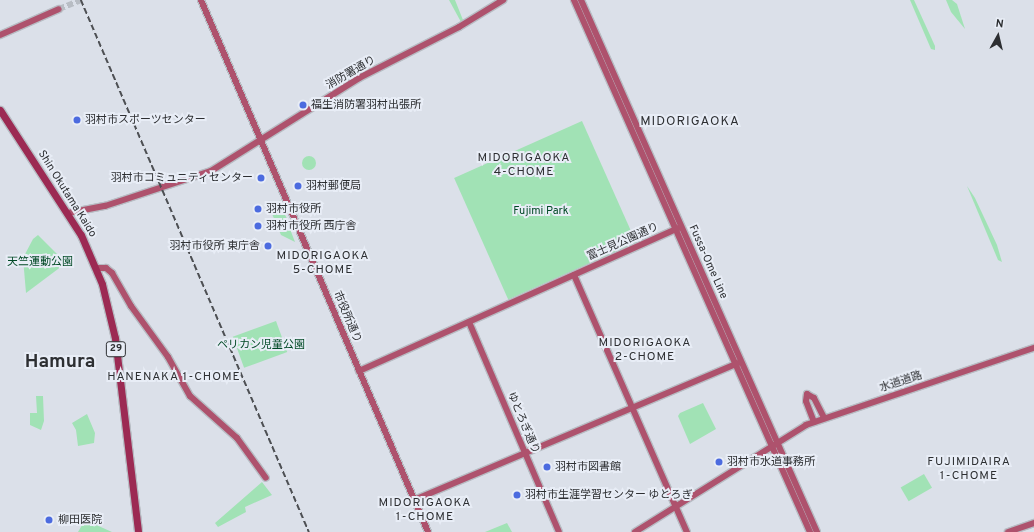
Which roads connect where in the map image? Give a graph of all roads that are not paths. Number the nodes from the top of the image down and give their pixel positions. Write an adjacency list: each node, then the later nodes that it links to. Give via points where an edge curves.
1 (201, 0): 8 (street, 市役所通り)
2 (503, 0): 8 (street, 消防署通り, via 459,27 359,78)
3 (574, 0): 10 (street, Fussa-Ome Line)
4 (581, 0): 10 (street, Fussa-Ome Line)
5 (59, 9): 6 (street)
6 (0, 36)
7 (0, 110): 9 (main road, Shin Okutama Kaido / 29)
8 (260, 140): 9 (street, 消防署通り, via 214,169 116,203); 16 (street, 市役所通り)
9 (68, 213): 11 (main road, Shin Okutama Kaido / 29)
10 (679, 228): 12 (street, 富士見公園通り); 15 (street, Fussa-Ome Line)
11 (96, 268): 22 (street, via 106,268 112,273 131,306 168,357 190,396 237,438); 26 (main road, Shin Okutama Kaido / 29, via 115,338)
12 (574, 275): 13 (street, 富士見公園通り); 17 (street)
13 (469, 322): 16 (street, 富士見公園通り); 21 (street, ゆとろぎ通り)
14 (1034, 348): 18 (street, 水道道路)
15 (738, 363): 17 (street); 20 (street, Fussa-Ome Line)
16 (359, 371): 23 (street, 市役所通り)
17 (632, 408): 21 (street); 24 (street)
18 (824, 418): 19 (street, 水道道路); 19 (street, via 814,398 807,394 806,401)
19 (814, 422): 20 (street, 水道道路)
20 (774, 443): 24 (street, 水道道路); 31 (street, Fussa-Ome Line); 32 (street, Fussa-Ome Line)
21 (525, 453): 23 (street); 28 (street, ゆとろぎ通り)
22 (266, 478)
23 (414, 500): 27 (street, 市役所通り)
24 (676, 506): 29 (street, 水道道路); 30 (street)
25 (1034, 523): 33 (street)
26 (138, 532)
27 (428, 532)
28 (559, 532)
29 (635, 532)
30 (687, 532)
31 (810, 532)
32 (817, 532)
33 (1008, 532)

